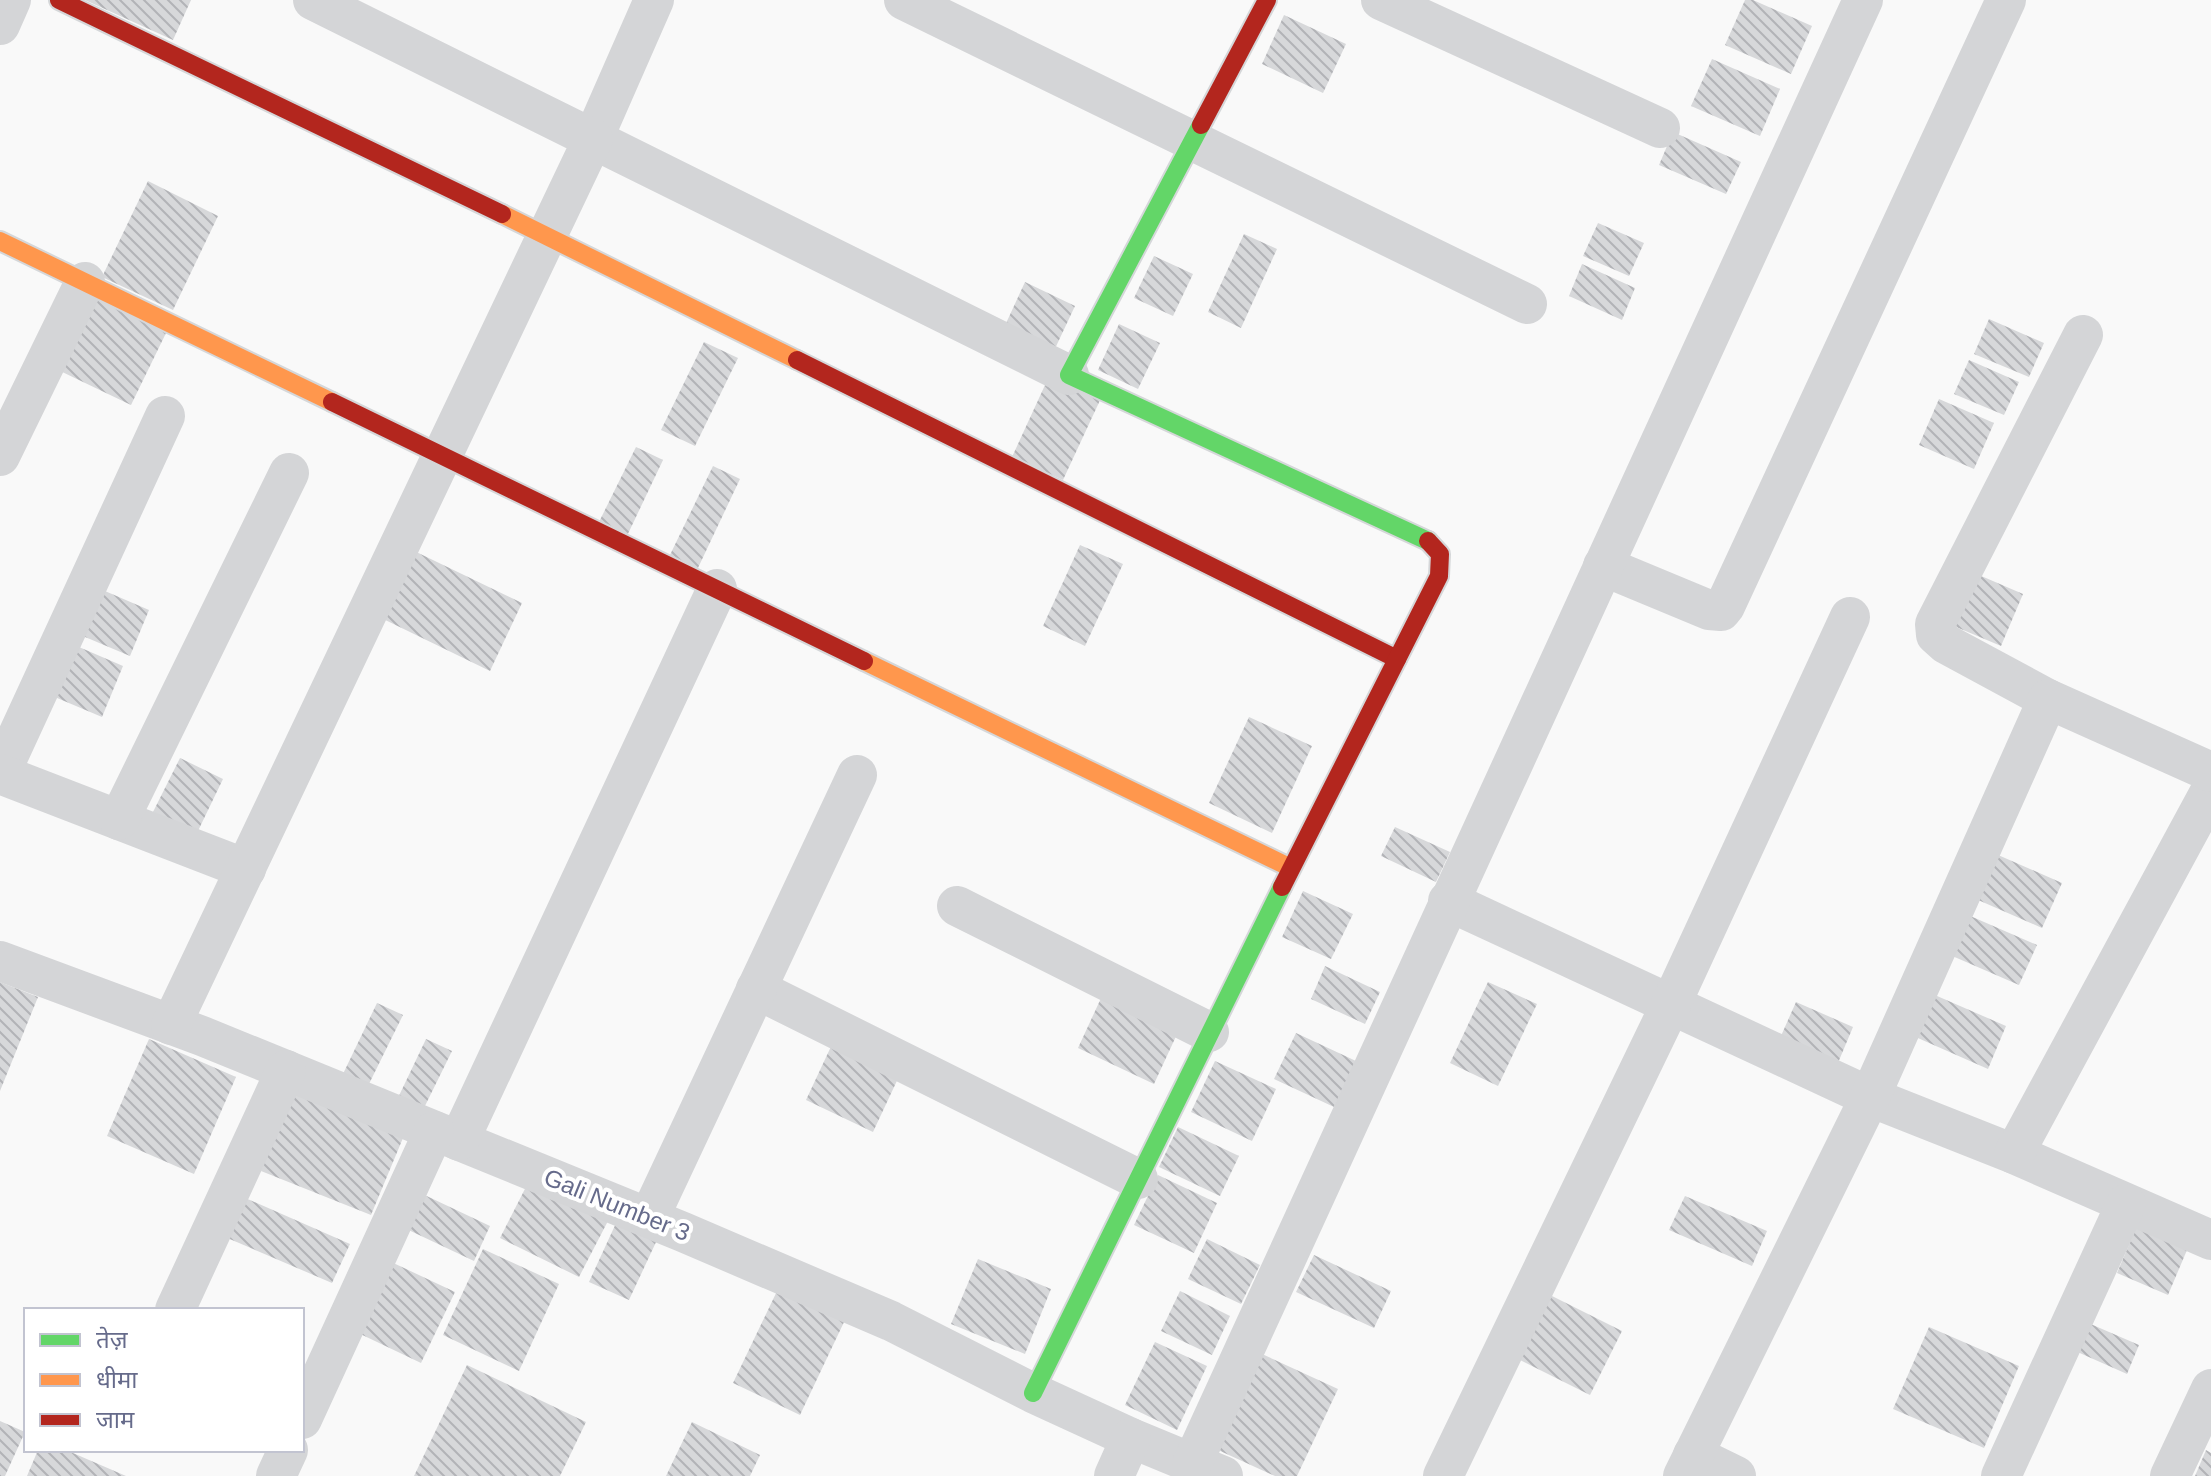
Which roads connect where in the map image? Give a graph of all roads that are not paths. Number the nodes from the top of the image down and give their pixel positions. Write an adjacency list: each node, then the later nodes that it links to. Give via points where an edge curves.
1 (59, 0): 12 (street)
2 (313, 0): 10 (street)
3 (654, 0): 10 (street)
4 (904, 0): 11 (street)
5 (1267, 0): 11 (street)
6 (1381, 0): 9 (street)
7 (1863, 0): 22 (street)
8 (2006, 0): 22 (street, via 1725,606 1709,610)
9 (1660, 128)
10 (593, 139): 12 (street); 17 (street)
11 (1193, 141): 15 (street); 17 (street)
12 (548, 236): 20 (street); 25 (street)
13 (0, 241): 14 (street)
14 (85, 282): 19 (street); 20 (street)
15 (1527, 304)
16 (2083, 335): 26 (street, via 1935,624 1936,635 1946,644)
17 (1069, 375): 25 (street, via 1429,542 1440,554 1439,576)
18 (165, 416): 28 (street)
19 (0, 456)
20 (443, 456): 23 (street); 33 (street)
21 (289, 473): 31 (street)
22 (1603, 566): 34 (street)
23 (717, 589): 32 (street); 43 (street)
24 (1850, 617): 38 (street)
25 (1397, 659): 32 (street)
26 (2048, 699): 27 (street); 42 (street)
27 (2211, 772)
28 (0, 774): 31 (street)
29 (857, 775): 37 (street)
30 (2211, 790): 44 (street)
31 (119, 820): 33 (street)
32 (1291, 868): 40 (street)
33 (246, 869): 39 (street)
34 (1448, 901): 38 (street); 56 (street)
35 (957, 906): 40 (street)
36 (0, 961): 39 (street, Gali Number 3)
37 (756, 989): 45 (street); 47 (street)
38 (1671, 1004): 42 (street); 59 (street)
39 (171, 1025): 41 (street, Gali Number 3)
40 (1209, 1032): 45 (street)
41 (286, 1070): 43 (street, Gali Number 3); 49 (street)
42 (1870, 1097): 44 (street); 55 (street)
43 (446, 1136): 47 (street, Gali Number 3); 52 (street)
44 (2014, 1154): 46 (street)
45 (1138, 1179): 51 (street)
46 (2126, 1204): 48 (street); 61 (street)
47 (649, 1218): 51 (street, Gali Number 3, via 891,1321)
48 (2211, 1240)
49 (176, 1308)
50 (2211, 1389): 62 (street)
51 (1033, 1393): 53 (street, Gali Number 3)
52 (304, 1415)
53 (1131, 1438): 56 (street, Gali Number 3); 58 (street)
54 (287, 1452): 57 (street)
55 (1688, 1466): 60 (street)
56 (1208, 1470)
57 (276, 1476)
58 (1114, 1476)
59 (1443, 1476)
60 (1736, 1476)
61 (2001, 1476)
62 (2170, 1476)

